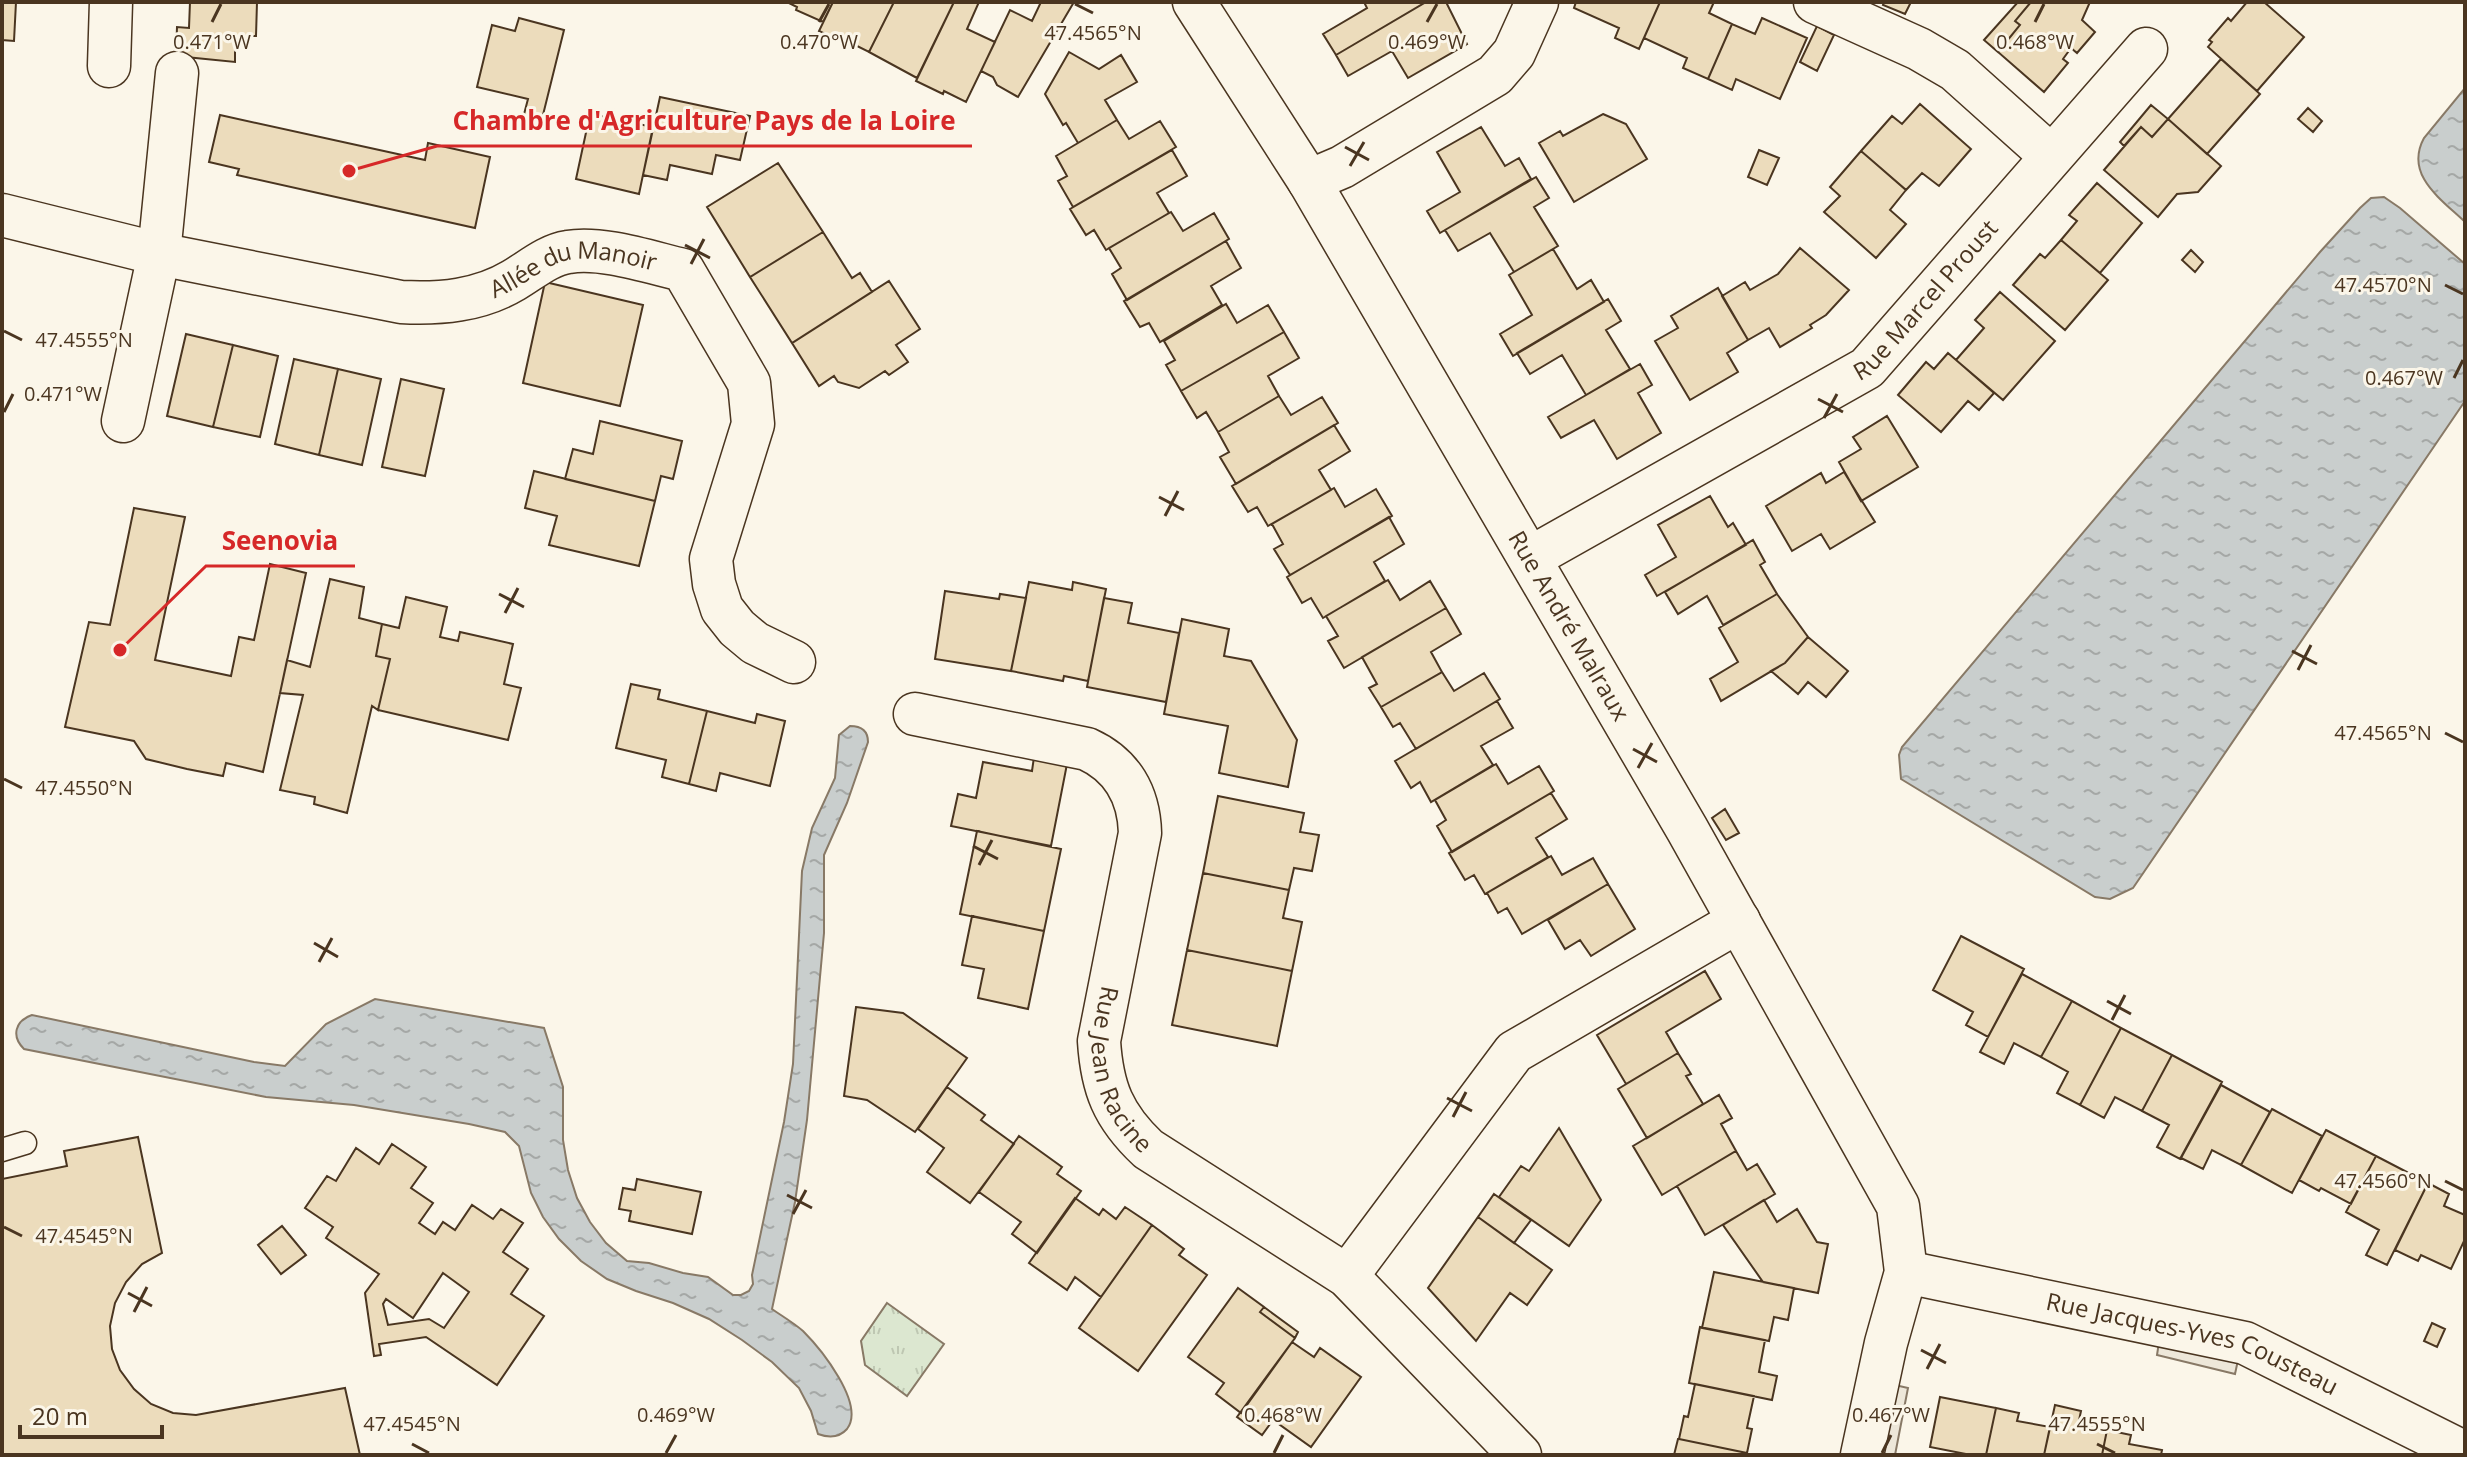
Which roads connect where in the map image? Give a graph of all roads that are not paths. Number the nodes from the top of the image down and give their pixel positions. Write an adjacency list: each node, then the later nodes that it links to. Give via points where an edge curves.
1 (111, 2): 6 (street)
2 (1194, 2): 9 (street, Rue André Malraux)
3 (1537, 2): 9 (street, via 1514,53 1495,75 1342,167)
4 (1815, 2): 8 (street, via 1955,70)
5 (2146, 49): 8 (street, Rue Marcel Proust)
6 (109, 66)
7 (177, 73): 11 (street)
8 (2051, 156): 13 (street, Rue Marcel Proust, via 1867,368)
9 (1309, 181): 13 (street, Rue André Malraux)
10 (2, 215): 11 (street)
11 (159, 254): 12 (street); 14 (street, Allée du Manoir, via 428,303 480,295 567,252 596,251 683,270 749,383 753,424 711,559 714,584 722,609 737,628)
12 (123, 421)
13 (1530, 558): 16 (street, Rue André Malraux)
14 (794, 662)
15 (915, 714): 20 (street, Rue Jean Racine, via 1071,744 1101,756 1125,778 1139,813 1140,833 1099,1041 1109,1098 1148,1149)
16 (1739, 921): 19 (street, Rue André Malraux, via 1898,1206); 20 (street, via 1514,1052)
17 (25, 1143): 18 (lane)
18 (2, 1150)
19 (1906, 1272): 21 (street, Rue Jacques-Yves Cousteau, via 2245,1343); 23 (street, Rue André Malraux)
20 (1347, 1276): 22 (street, Rue Jean Racine)
21 (2465, 1453)
22 (1520, 1455)
23 (1862, 1455)

